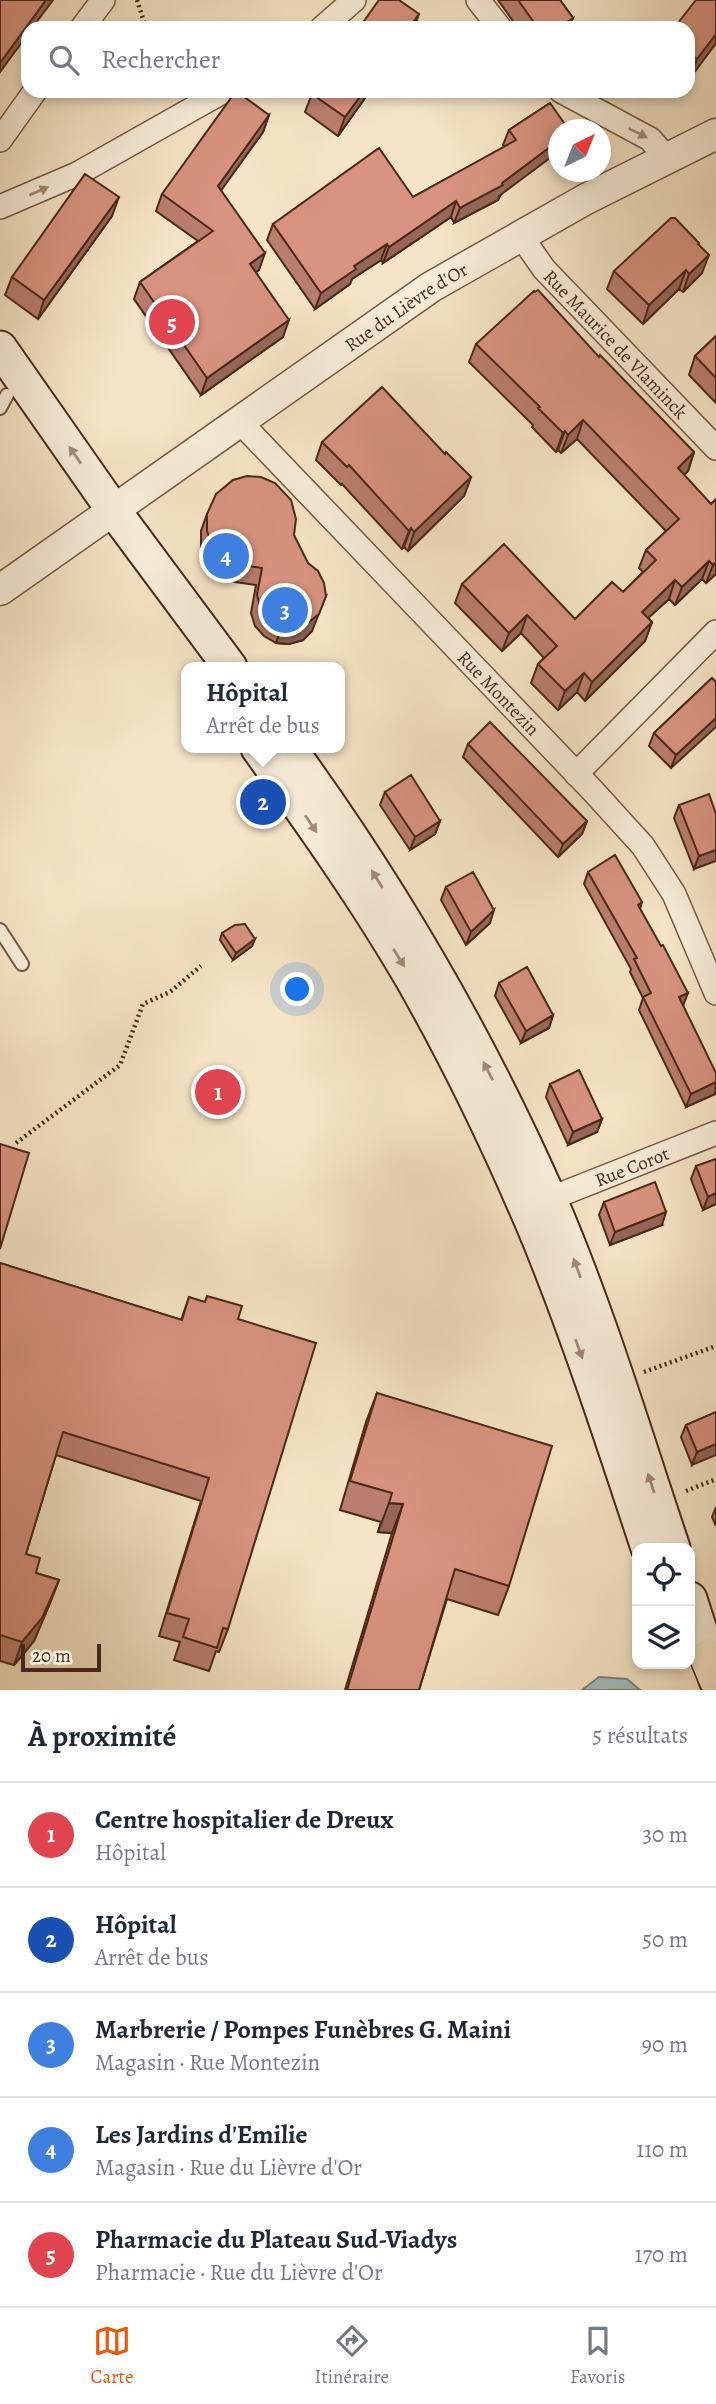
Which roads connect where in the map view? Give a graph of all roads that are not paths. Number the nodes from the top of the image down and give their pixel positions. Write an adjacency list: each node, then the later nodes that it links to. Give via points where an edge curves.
1 (103, 0): 4 (street)
2 (354, 0): 5 (street)
3 (478, 0): 6 (street)
4 (87, 21)
5 (330, 21)
6 (494, 21)
7 (31, 98): 11 (street)
8 (212, 98): 13 (street, one-way to 8, via 77,174)
9 (574, 98): 12 (street, one-way to 12, via 650,139)
10 (716, 134): 12 (street, Rue du Lièvre d'Or)
11 (0, 139)
12 (668, 159): 14 (street, Rue du Lièvre d'Or)
13 (0, 207)
14 (521, 236): 17 (street, Rue du Lièvre d'Or, via 431,287); 18 (street, Rue Maurice de Vlaminck, via 544,269)
15 (0, 348): 19 (main road, one-way to 15)
16 (2, 396): 19 (main road)
17 (239, 421): 19 (street, Rue du Lièvre d'Or); 26 (street, Rue Montezin)
18 (716, 448)
19 (105, 517): 20 (street, Rue du Lièvre d'Or); 22 (main road, via 145,587); 23 (main road)
20 (0, 590)
21 (716, 632): 26 (street)
22 (198, 662)
23 (226, 662)
24 (261, 753): 31 (main road, one-way to 31, via 411,976 480,1112)
25 (292, 753): 31 (main road, one-way to 25, via 490,1075 412,936)
26 (576, 774): 29 (street, Rue Montezin, via 643,846 674,894)
27 (0, 930): 28 (lane)
28 (22, 964)
29 (716, 993)
30 (716, 1133): 31 (street, Rue Corot)
31 (536, 1205): 32 (main road, one-way to 32, via 538,1239); 33 (main road, one-way to 31, via 574,1260)
32 (646, 1543)
33 (671, 1543)
34 (691, 1606): 35 (main road)
35 (705, 1673)

